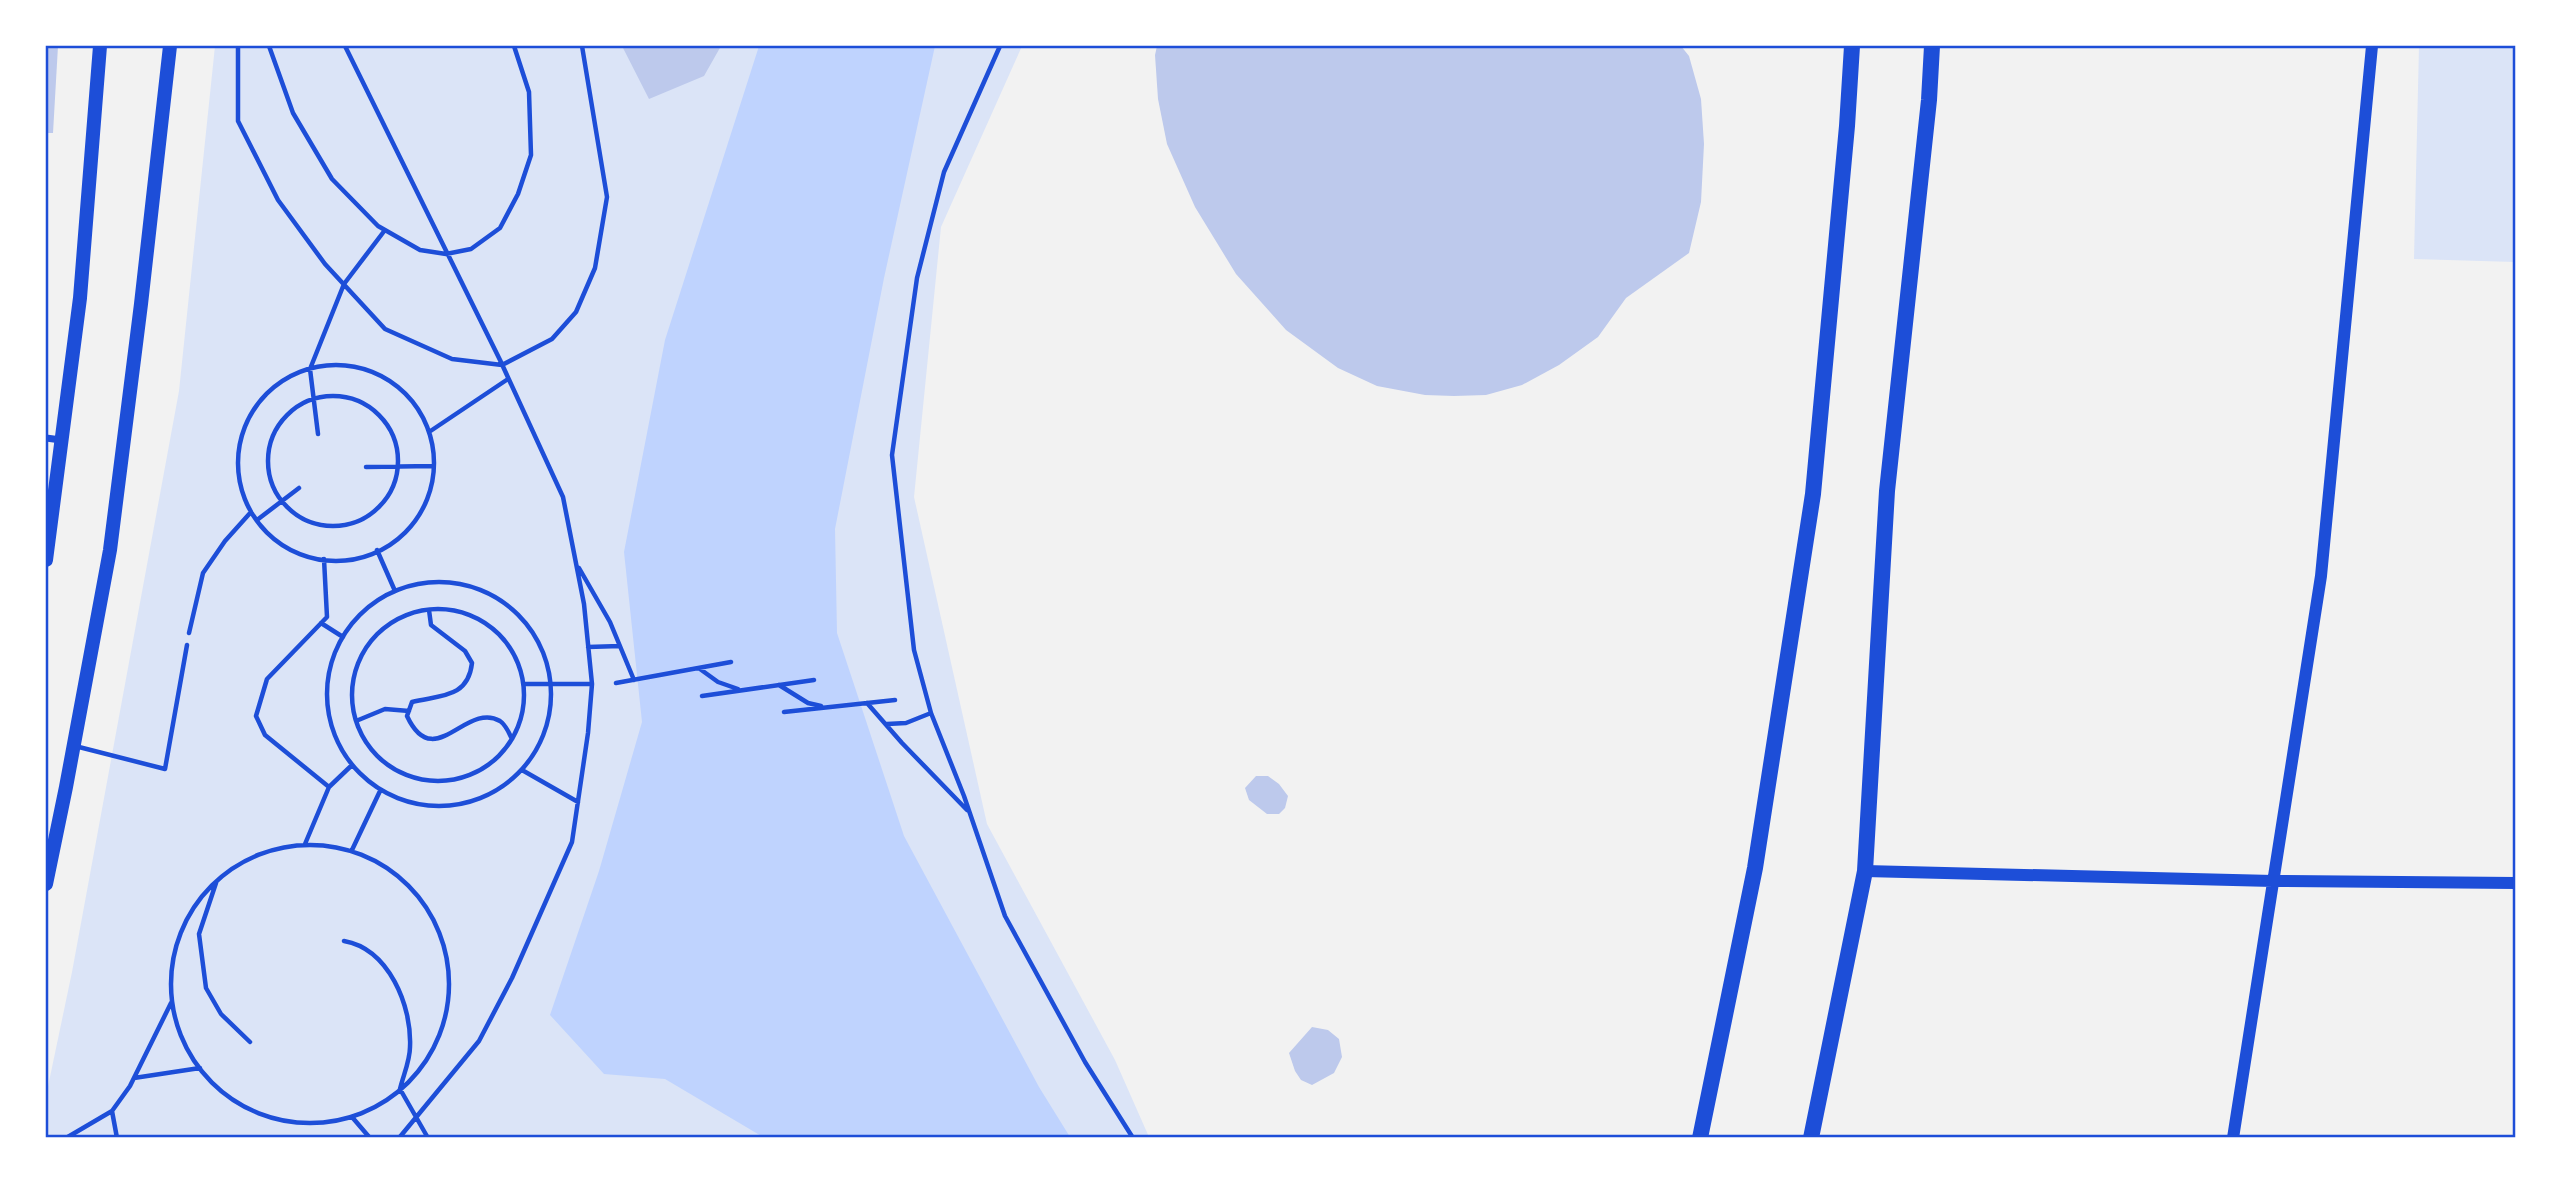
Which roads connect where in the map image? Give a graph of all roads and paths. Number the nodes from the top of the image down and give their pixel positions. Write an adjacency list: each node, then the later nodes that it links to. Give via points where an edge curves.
1 (100, 46): 22 (main road, via 80,298)
2 (170, 46): 61 (main road, via 110,550)
3 (238, 46): 14 (path, via 238,121 278,200)
4 (269, 46): 12 (path, via 293,113 332,178)
5 (345, 46): 13 (path)
6 (514, 46): 13 (path, via 529,92 531,155 500,228 471,249)
7 (582, 46): 15 (path, via 607,197 595,268 576,312 552,339)
8 (1000, 46): 57 (path, via 944,172 918,278 892,455 914,650)
9 (1852, 46): 90 (main road, via 1813,494 1755,868)
10 (1932, 46): 70 (main road, via 1887,491)
11 (2372, 46): 72 (street, via 2320,576)
12 (385, 230): 13 (path, via 420,250); 14 (path)
13 (446, 254): 15 (path)
14 (344, 284): 15 (path, via 385,328 452,359); 16 (path)
15 (502, 365): 17 (path)
16 (310, 369): 18 (path); 19 (path, via 354,366 384,376 409,396); 28 (path, via 292,375 266,394 248,420 239,461 240,482)
17 (508, 379): 19 (path); 33 (path, via 563,497)
18 (312, 401): 20 (path); 23 (path, via 346,397 366,404 383,418 394,436); 27 (path, via 287,416 274,433 269,475)
19 (429, 432): 24 (path)
20 (318, 434)
21 (46, 438): 22 (street)
22 (62, 440): 32 (main road)
23 (398, 466): 24 (path); 25 (path); 27 (path, via 387,499 353,524 331,527 310,523)
24 (433, 466): 30 (path, via 431,488 418,518 395,542)
25 (366, 467)
26 (299, 488): 27 (path)
27 (283, 502): 29 (path)
28 (251, 512): 29 (path); 38 (path, via 203,573)
29 (257, 520): 31 (path, via 291,549)
30 (377, 550): 31 (path, via 365,556); 34 (path)
31 (324, 559): 36 (path, via 327,617)
32 (46, 560)
33 (576, 564): 39 (path); 40 (path)
34 (395, 592): 37 (path, via 370,605); 45 (path, via 436,582 472,586 504,602 530,626 547,661)
35 (429, 610): 47 (path, via 449,609 476,617 500,634 516,657); 55 (path, via 431,625 472,663 471,675 444,698 412,702); 58 (path, via 394,621 372,640 358,665 352,693)
36 (321, 623): 37 (path); 64 (path, via 267,679 256,716 265,735)
37 (343, 637): 62 (path, via 330,664 326,700 333,735)
38 (187, 645): 61 (lane, via 165,769)
39 (620, 646): 40 (path); 43 (path)
40 (588, 647): 48 (path)
41 (731, 663): 42 (path)
42 (699, 668): 43 (path); 50 (path, via 728,687)
43 (634, 680): 46 (path)
44 (814, 680): 49 (path)
45 (549, 682): 47 (path); 48 (path); 63 (path, via 552,699 543,737)
46 (616, 683)
47 (524, 684): 60 (path, via 523,713)
48 (592, 684): 66 (path)
49 (778, 685): 50 (path); 54 (path, via 808,703)
50 (744, 690): 51 (path)
51 (702, 696)
52 (895, 700): 53 (path)
53 (867, 703): 54 (path); 59 (path)
54 (825, 707): 56 (path)
55 (409, 711): 58 (path, via 385,709); 60 (path, via 412,728 434,740 480,718 503,722)
56 (784, 712)
57 (931, 713): 59 (path, via 906,723); 67 (path)
58 (356, 721): 60 (path, via 369,747 389,766 414,778 443,781 470,775 494,760)
59 (886, 724): 67 (path)
60 (512, 739)
61 (74, 746): 74 (main road)
62 (351, 766): 64 (path); 65 (path)
63 (522, 770): 65 (path, via 492,794 455,806 416,805); 66 (path)
64 (328, 787): 68 (path)
65 (380, 791): 69 (path)
66 (578, 802): 83 (path, via 572,842 512,978 479,1041)
67 (970, 813): 89 (path, via 1005,916 1085,1062)
68 (305, 844): 69 (path); 71 (path, via 258,854)
69 (352, 850): 80 (path, via 394,871 427,906 446,946 450,991 441,1034 418,1073)
70 (1865, 871): 72 (street); 91 (main road)
71 (218, 879): 76 (path, via 187,916 172,961); 77 (path, via 199,934 206,988 221,1014)
72 (2273, 881): 73 (street); 92 (street)
73 (2515, 883)
74 (46, 884)
75 (344, 941): 80 (path, via 356,943 380,960 406,1003 411,1049)
76 (172, 1003): 78 (path, via 188,1053); 79 (path)
77 (250, 1042)
78 (200, 1068): 79 (path); 82 (path, via 218,1090 255,1114 299,1124)
79 (134, 1079): 81 (path)
80 (400, 1089): 82 (path, via 384,1103); 83 (path)
81 (112, 1111): 84 (path); 85 (path)
82 (352, 1116): 86 (path)
83 (416, 1117): 87 (path); 88 (path)
84 (66, 1138)
85 (117, 1138)
86 (370, 1138)
87 (400, 1138)
88 (428, 1138)
89 (1133, 1138)
90 (1700, 1138)
91 (1811, 1138)
92 (2233, 1138)

